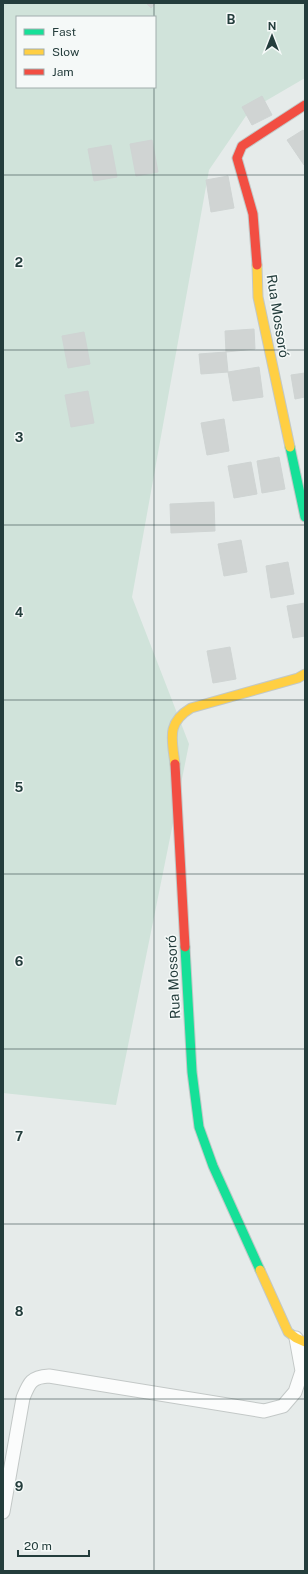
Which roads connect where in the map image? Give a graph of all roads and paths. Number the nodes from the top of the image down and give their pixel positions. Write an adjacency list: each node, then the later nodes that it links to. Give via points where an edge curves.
1 (305, 105): 2 (street, Rua Mossoró, via 242,146 237,158 253,214 258,297)
2 (305, 517)
3 (305, 674): 4 (street, Rua Mossoró, via 191,708 180,715 173,726 172,740 192,1072 199,1128 213,1166 288,1332)
4 (300, 1340): 5 (lane, via 302,1372 295,1392 283,1406 264,1411 49,1376 38,1377 29,1384 23,1398)
5 (3, 1512)

